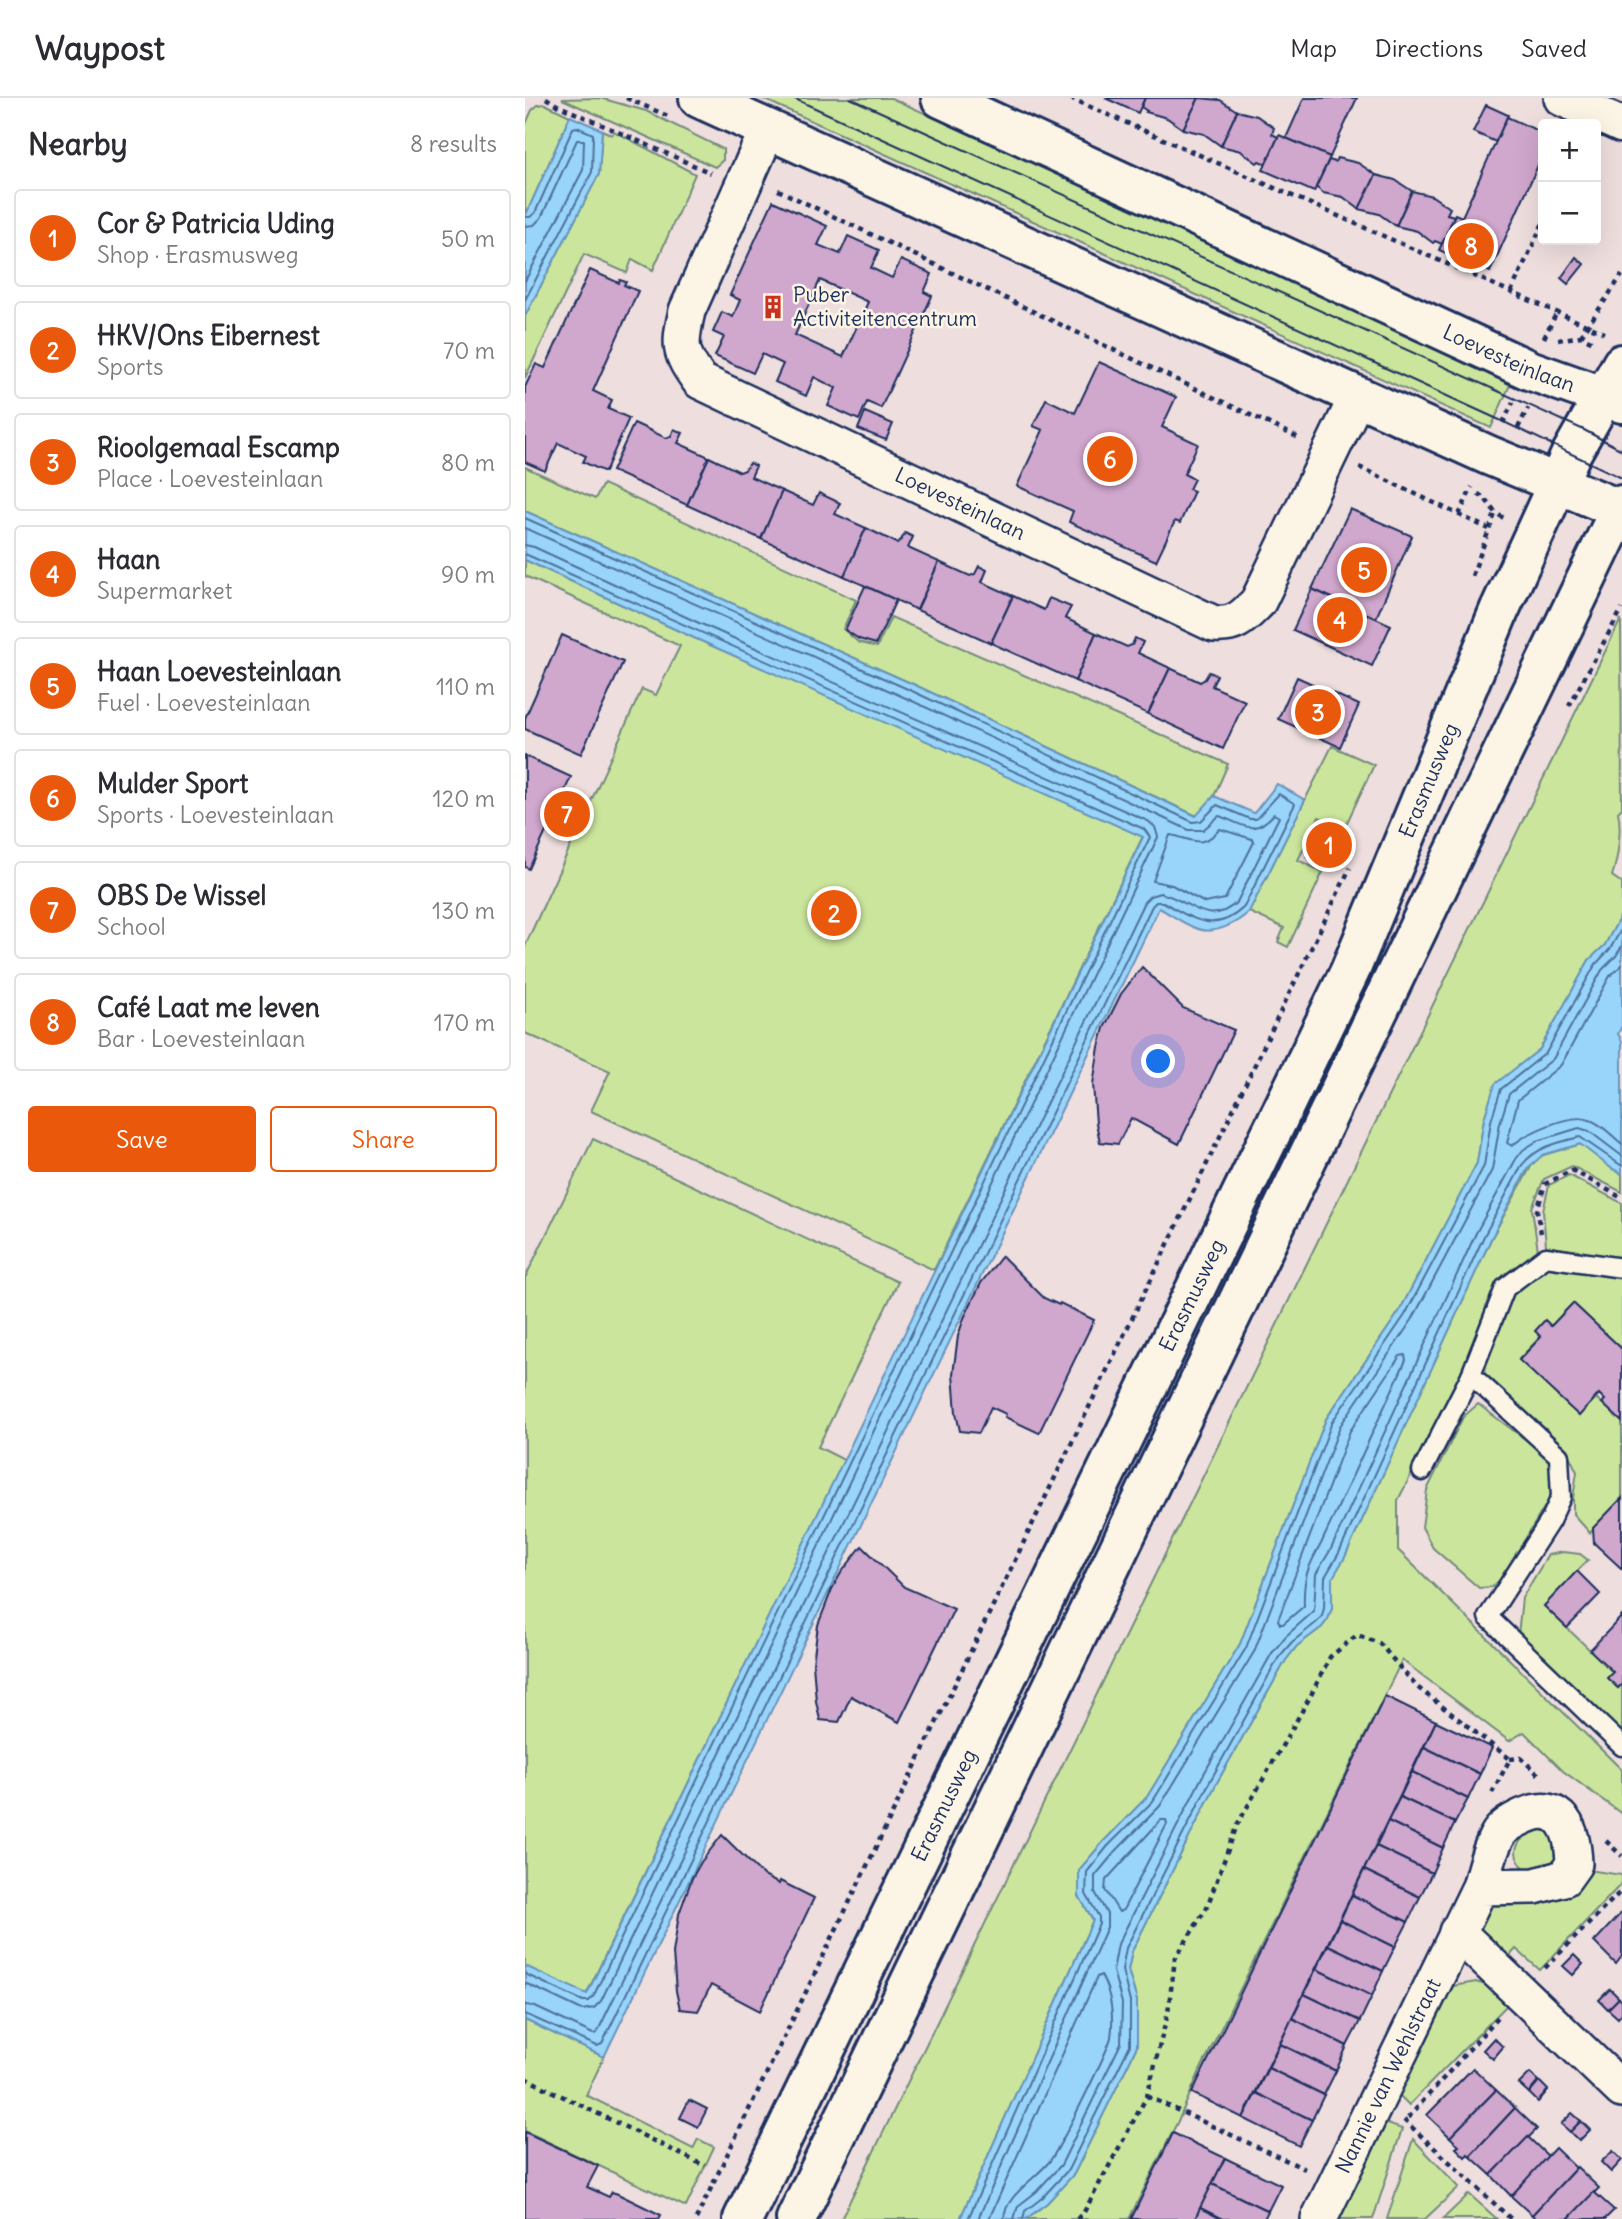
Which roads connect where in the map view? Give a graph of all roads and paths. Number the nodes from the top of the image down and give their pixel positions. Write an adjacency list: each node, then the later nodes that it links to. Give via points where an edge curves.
1 (546, 98): 8 (path, via 719,176 731,160)
2 (699, 98): 7 (main road)
3 (941, 98): 16 (main road, Loevesteinlaan)
4 (1070, 98): 11 (path)
5 (1562, 98): 6 (street)
6 (1622, 125)
7 (768, 129): 8 (street, Loevesteinlaan); 18 (main road)
8 (747, 176): 19 (path); 19 (street, Loevesteinlaan, via 687,311 681,337 684,359 700,381 1214,624 1240,622 1258,602)
9 (1538, 234): 11 (path)
10 (1622, 275): 13 (path)
11 (1511, 292): 12 (path)
12 (1557, 312): 13 (path); 16 (path)
13 (1588, 326): 14 (path); 17 (path)
14 (1581, 336)
15 (1560, 341): 16 (path)
16 (1536, 373): 17 (main road, Loevesteinlaan); 20 (path); 20 (path)
17 (1615, 374): 21 (main road, Erasmusweg)
18 (1357, 395): 19 (street, Loevesteinlaan); 20 (main road)
19 (1331, 453): 24 (path)
20 (1495, 458): 21 (main road); 24 (path)
21 (1557, 482): 22 (main road); 44 (main road, Erasmusweg, via 1350,971)
22 (1621, 507): 45 (main road, Erasmusweg)
23 (1495, 514): 25 (path)
24 (1459, 515): 25 (path)
25 (1489, 529): 26 (path)
26 (1468, 587)
27 (1353, 862): 43 (path, Erasmusweg)
28 (1622, 1198): 29 (path, via 1572,1170 1545,1184 1537,1211)
29 (1546, 1257): 30 (lane); 31 (lane, via 1505,1287)
30 (1622, 1268)
31 (1471, 1375): 32 (lane); 33 (lane, via 1559,1456 1561,1497 1489,1617)
32 (1422, 1471)
33 (1622, 1746)
34 (1498, 1833): 35 (street, Nannie van Wehlstraat); 35 (street, via 1534,1812 1552,1812 1569,1829 1574,1864 1564,1878 1535,1886); 39 (path, via 1474,1827 1510,1759 1417,1687 1379,1643 1357,1635 1330,1657 1237,1825 1207,1907 1175,1959 1168,2012)
35 (1480, 1887): 36 (street, Nannie van Wehlstraat)
36 (1457, 1933): 38 (street); 42 (street, Nannie van Wehlstraat)
37 (525, 2078): 41 (path)
38 (1622, 2090)
39 (1147, 2096): 42 (path); 46 (path)
40 (1405, 2121): 48 (path)
41 (705, 2166)
42 (1336, 2183): 47 (street, Nannie van Wehlstraat)
43 (696, 2219)
44 (743, 2219)
45 (796, 2219)
46 (1077, 2219)
47 (1319, 2219)
48 (1511, 2219)

